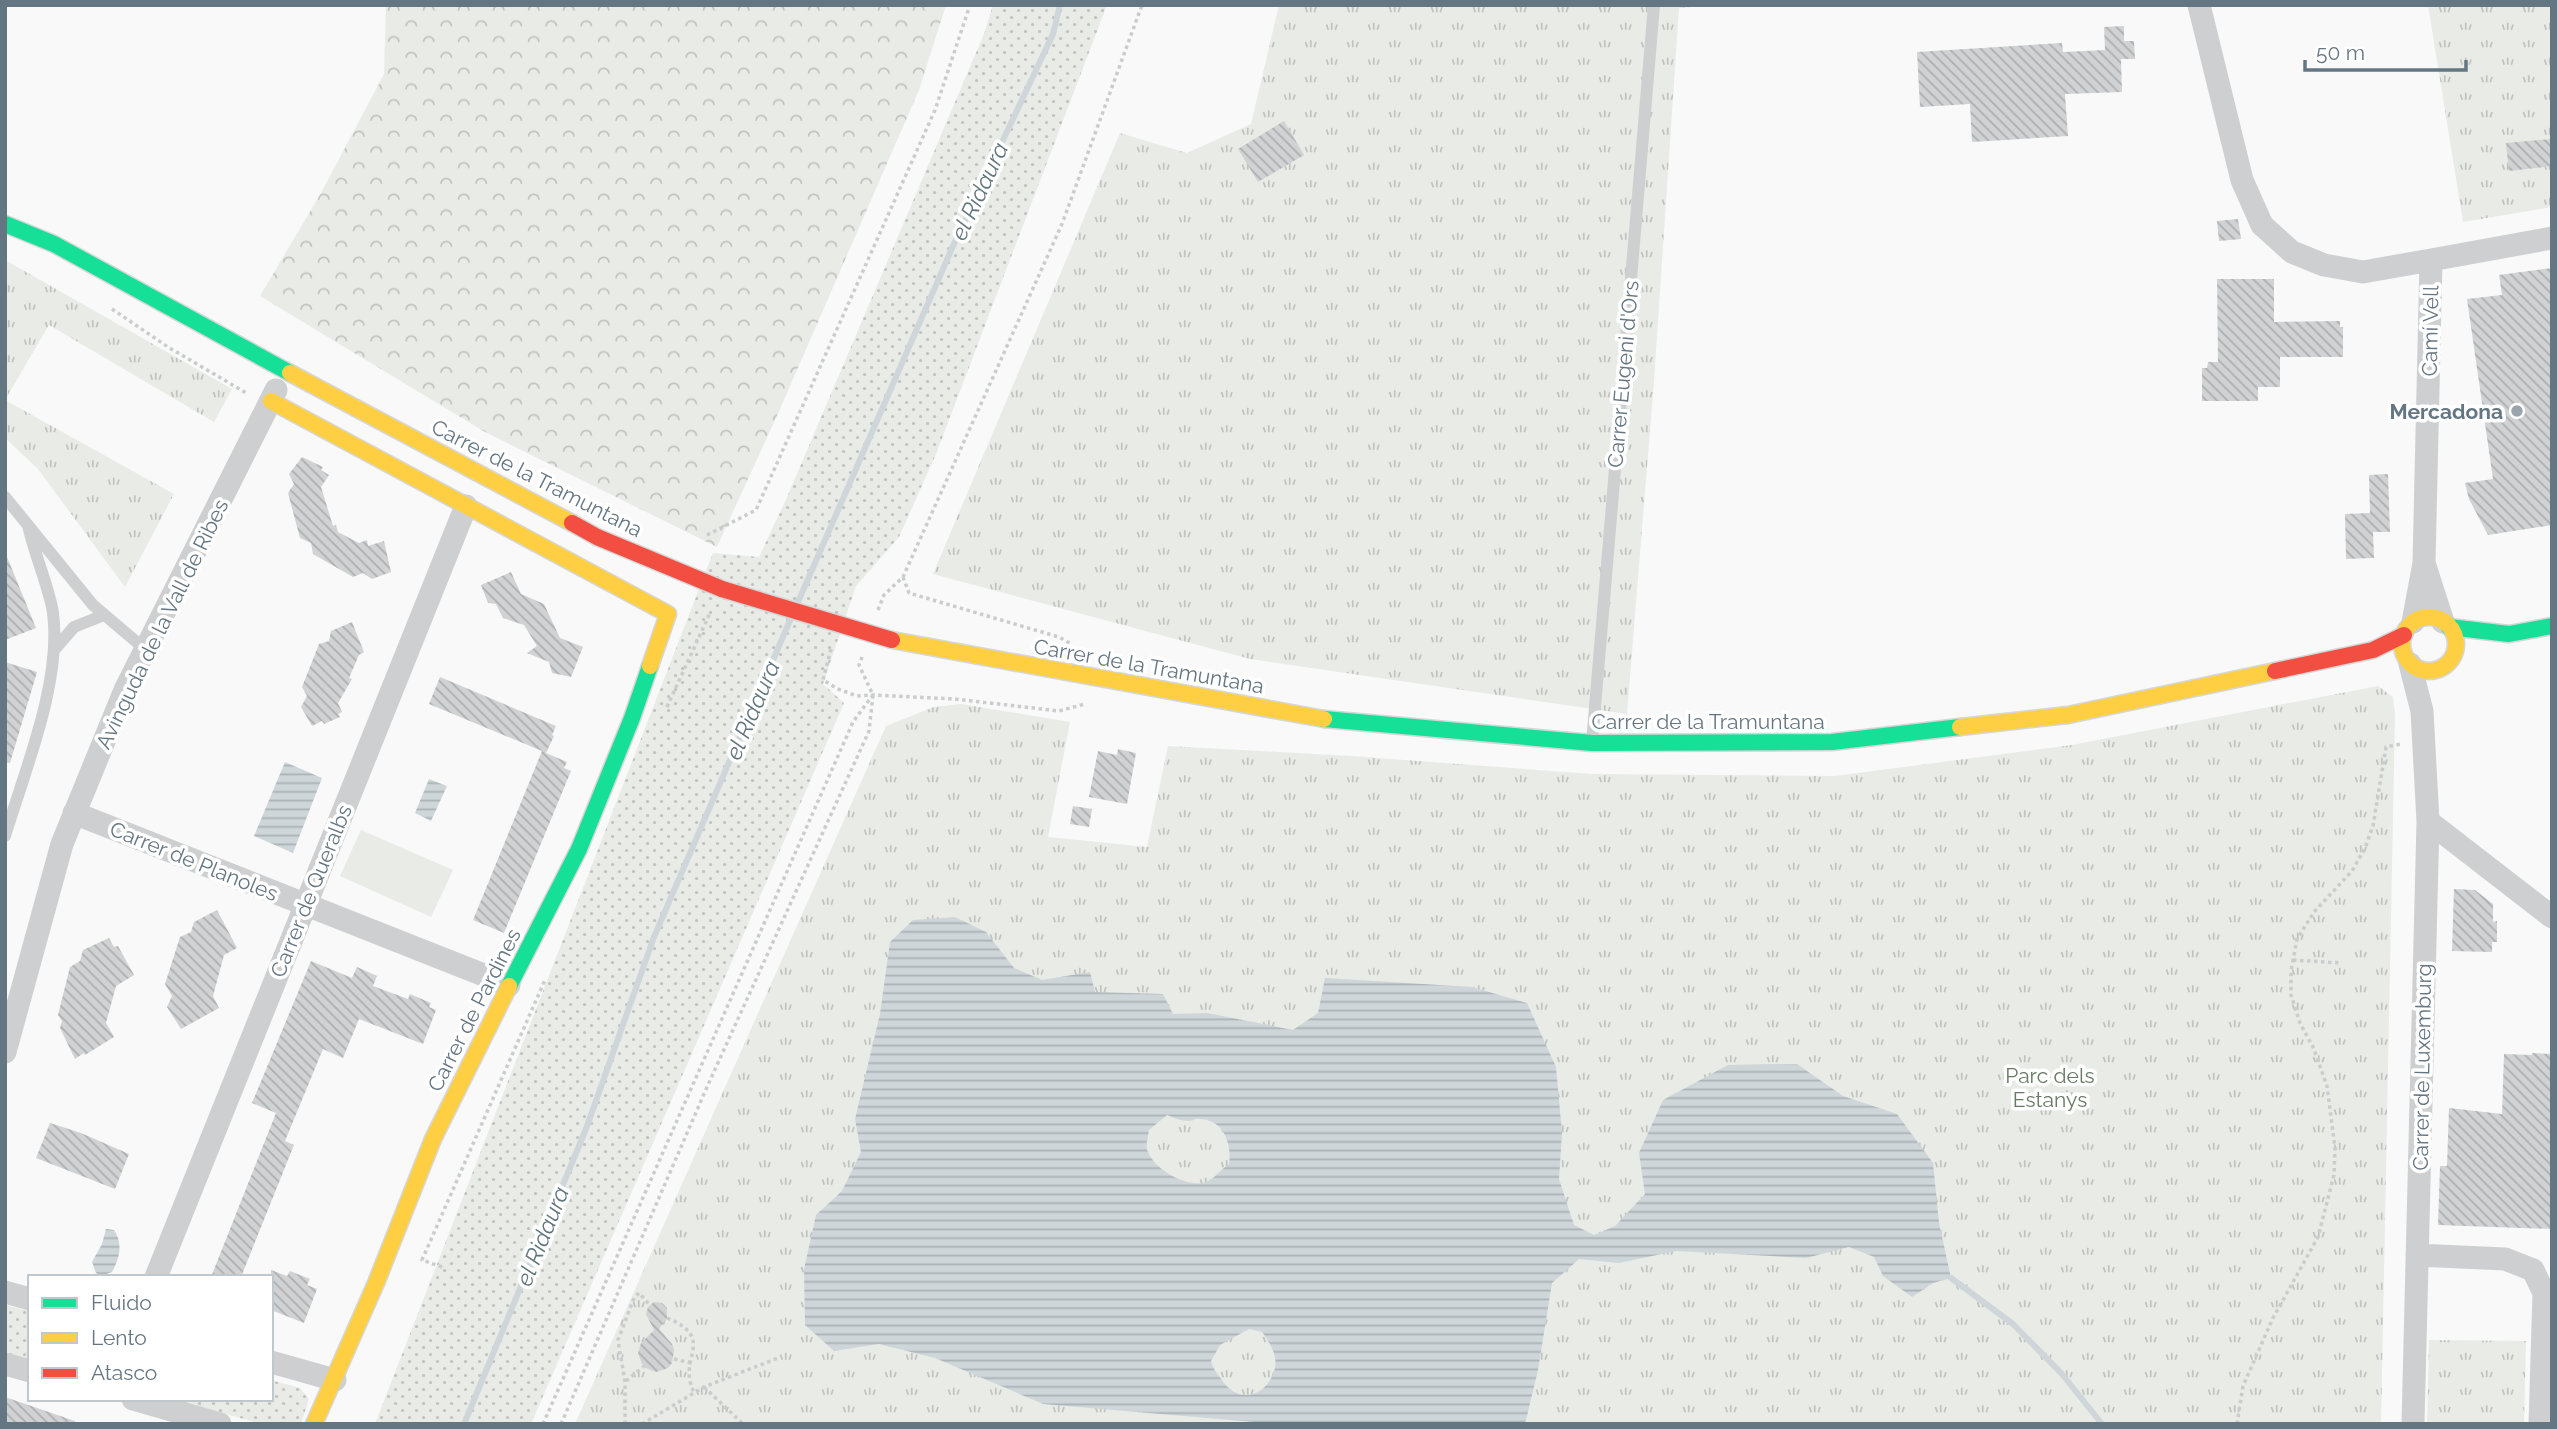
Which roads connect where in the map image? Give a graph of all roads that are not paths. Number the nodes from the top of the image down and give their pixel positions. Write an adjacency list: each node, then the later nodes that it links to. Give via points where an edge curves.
1 (1654, 5): 22 (lane, Carrer Eugeni d'Ors)
2 (2199, 5): 5 (street, Camí Vell, via 2242,180 2262,225 2292,252 2324,265 2363,272)
3 (5, 224): 6 (main road, Carrer de la Tramuntana, via 54,244)
4 (2552, 238): 5 (street)
5 (2431, 260): 11 (street, Camí Vell)
6 (285, 371): 7 (street, Avinguda de la Vall de Ribes); 22 (main road, Carrer de la Tramuntana, bridge, via 597,537 722,589 892,639 1341,722)
7 (268, 406): 9 (main road); 18 (street, Avinguda de la Vall de Ribes)
8 (5, 497): 10 (lane)
9 (466, 506): 26 (street, Carrer de Queralbs); 29 (main road, Carrer de Pardines, via 668,614 579,849)
10 (28, 525): 12 (lane); 17 (lane, via 52,611)
11 (2424, 563): 13 (street, Camí Vell); 15 (street, Camí Vell)
12 (104, 615): 17 (lane, via 74,627); 18 (lane)
13 (2446, 624): 15 (main road, Carrer de la Tramuntana, via 2428,617); 16 (main road, Carrer de la Tramuntana); 20 (main road, via 2455,642)
14 (2552, 626): 16 (main road, Carrer de la Tramuntana)
15 (2408, 629): 19 (main road, Carrer de la Tramuntana); 21 (main road, via 2402,644)
16 (2509, 634): 20 (main road)
17 (55, 649): 25 (lane, via 50,688)
18 (145, 650): 23 (street, Avinguda de la Vall de Ribes)
19 (2373, 650): 21 (main road, Carrer de la Tramuntana); 22 (main road, Carrer de la Tramuntana, via 2068,715 1832,742)
20 (2452, 657): 21 (main road, via 2444,666)
21 (2415, 664): 24 (street, Carrer de Luxemburg)
22 (1592, 743)
23 (74, 813): 26 (street, Carrer de Planoles); 28 (street, Avinguda de la Vall de Ribes)
24 (2427, 821): 27 (street); 31 (street, Carrer de Luxemburg)
25 (5, 836)
26 (305, 905): 29 (street, Carrer de Planoles); 32 (street, Carrer de Queralbs)
27 (2552, 917)
28 (14, 983): 30 (street, Avinguda de la Vall de Ribes)
29 (509, 985): 38 (main road, Carrer de Pardines, via 433,1139)
30 (5, 1052)
31 (2417, 1255): 42 (street, Carrer de Luxemburg); 43 (street, via 2505,1259 2533,1270 2544,1293)
32 (157, 1275)
33 (5, 1292): 34 (street)
34 (28, 1298)
35 (273, 1363): 38 (street)
36 (5, 1364): 37 (street)
37 (28, 1370)
38 (335, 1380): 41 (main road, Carrer de Pardines)
39 (140, 1401): 40 (street)
40 (220, 1424)
41 (314, 1424)
42 (2413, 1424)
43 (2540, 1424)

